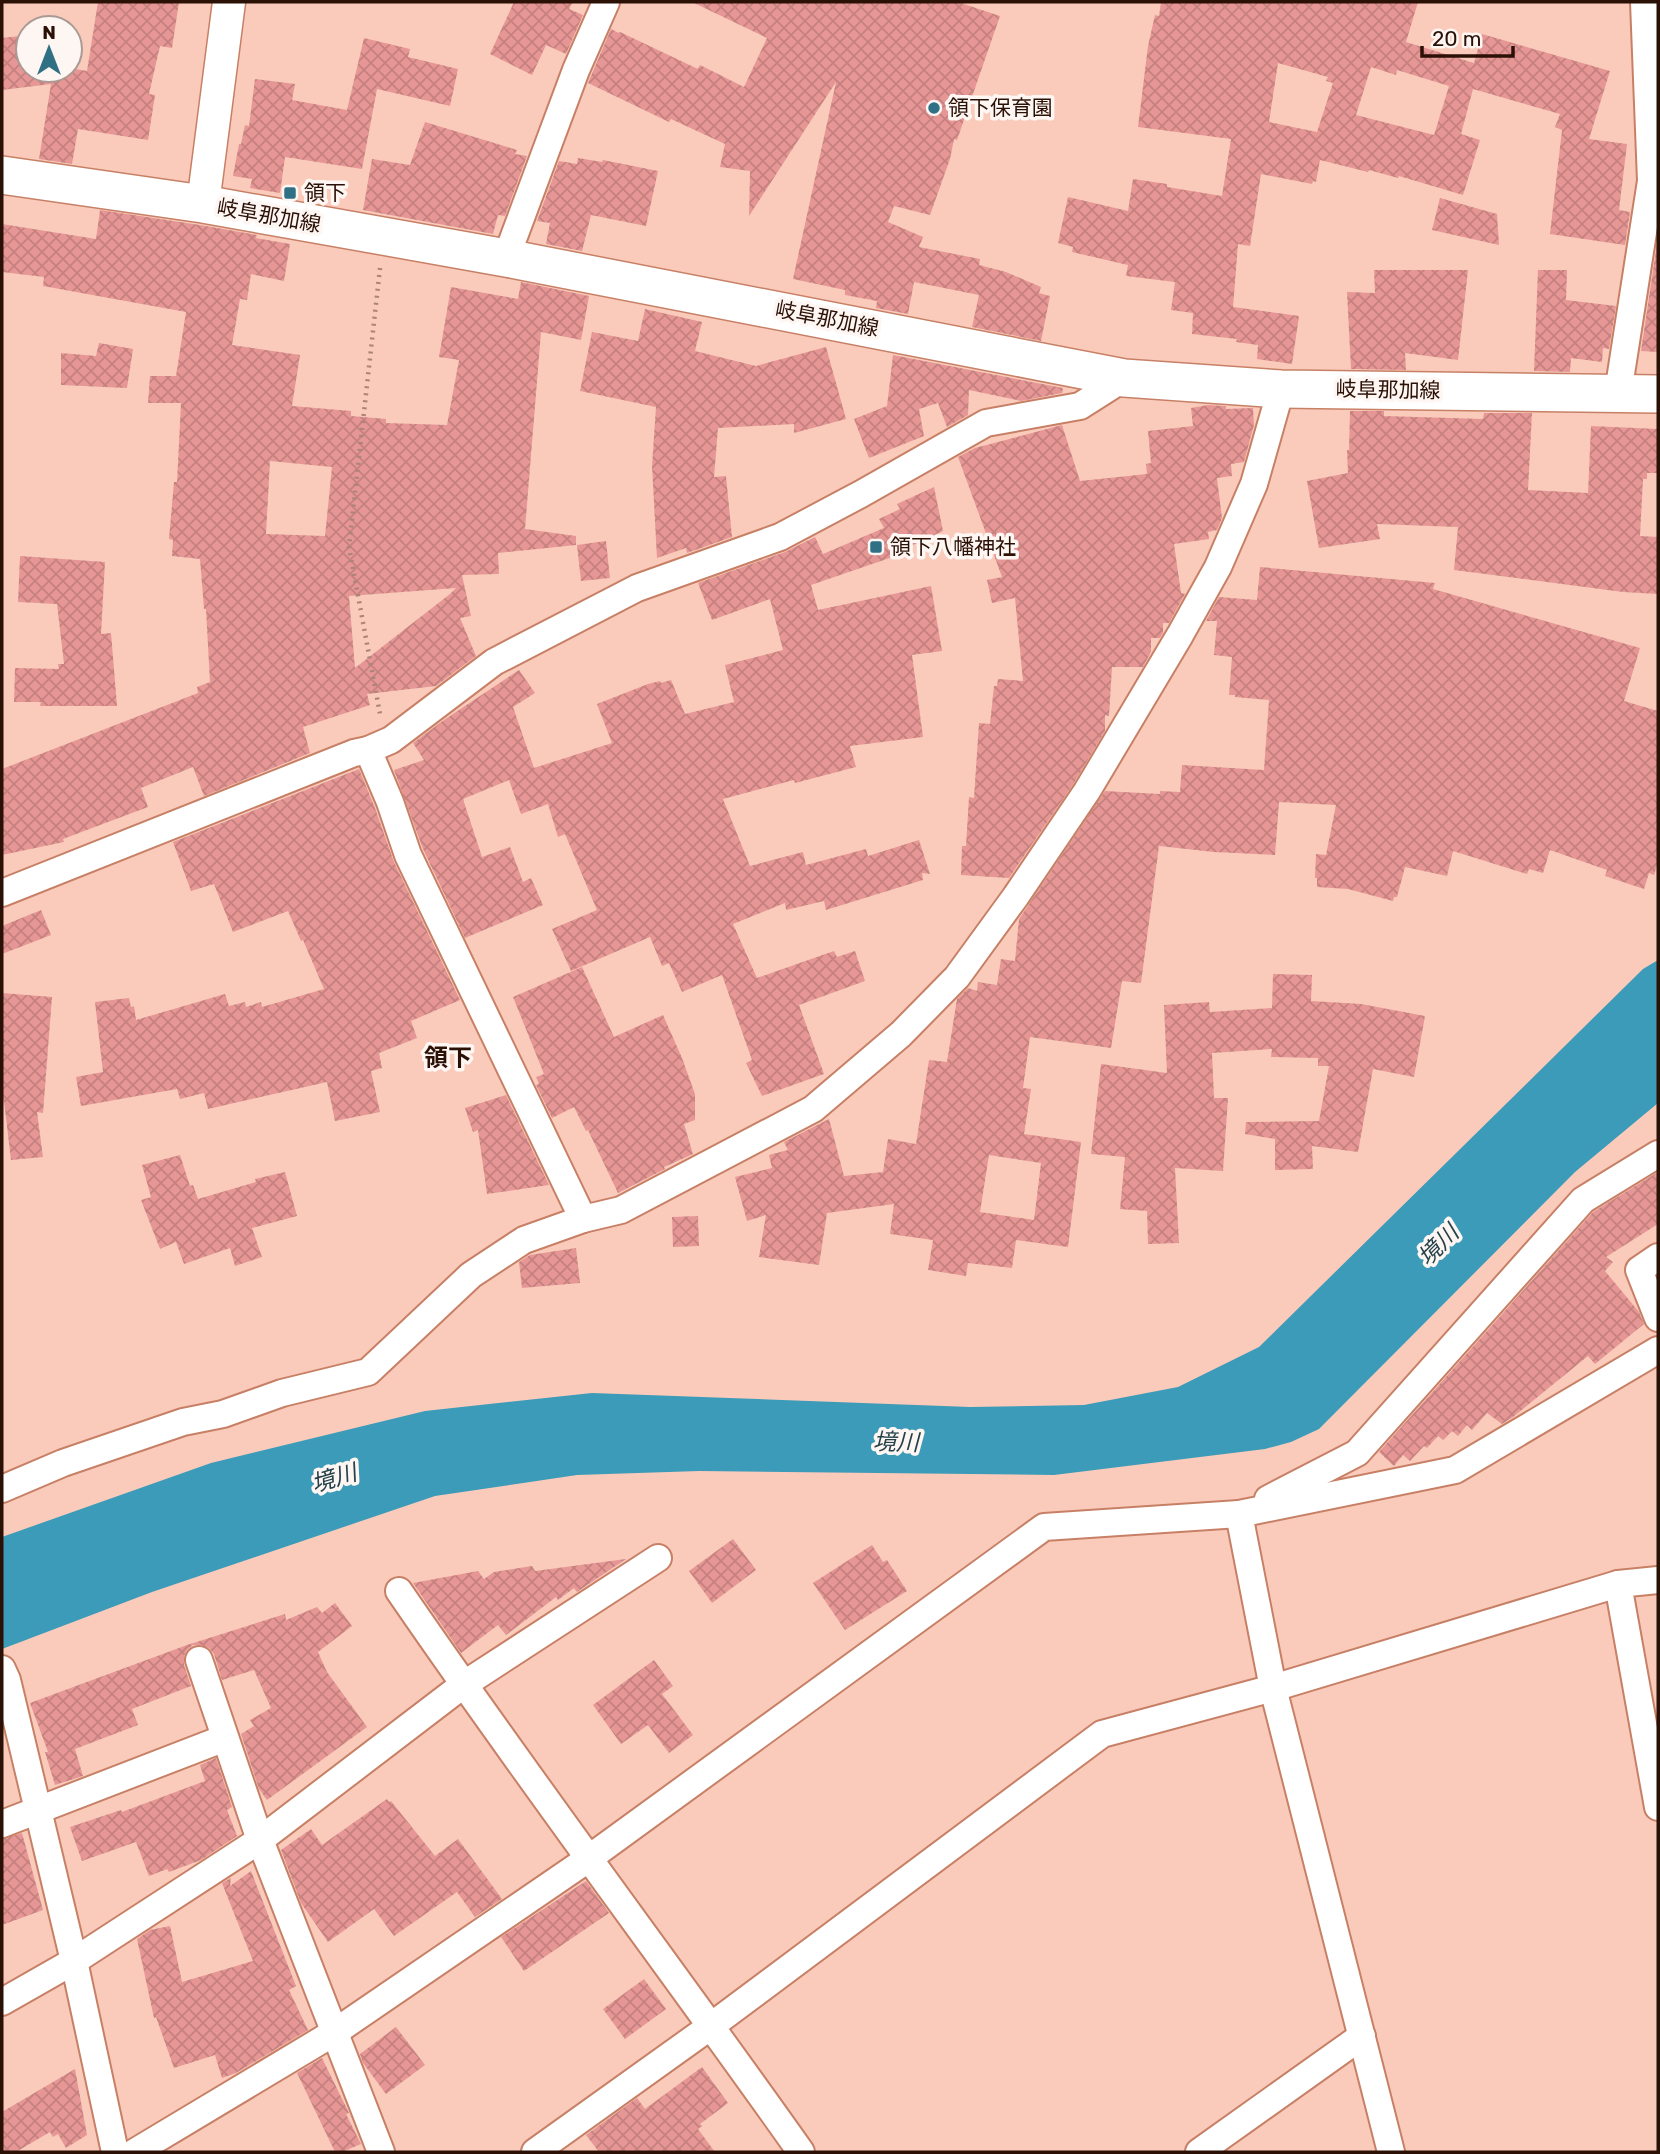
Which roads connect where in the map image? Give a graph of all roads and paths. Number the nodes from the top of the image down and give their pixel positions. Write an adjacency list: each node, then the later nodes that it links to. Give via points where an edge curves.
1 (229, 2): 5 (street)
2 (606, 2): 7 (street)
3 (1644, 2): 10 (street, via 1651,181)
4 (2, 175): 5 (main road, 岐阜那加線)
5 (203, 204): 6 (main road, 岐阜那加線)
6 (383, 237): 7 (main road, 岐阜那加線); 12 (path, via 349,547 379,713)
7 (506, 258): 8 (main road, 岐阜那加線)
8 (1124, 378): 9 (main road, 岐阜那加線); 12 (street, via 1080,405 986,423 780,537 638,587 494,662)
9 (1281, 389): 10 (main road, 岐阜那加線); 15 (street, via 1254,484 1218,567 1087,791 957,977 901,1034 813,1109 621,1210)
10 (1618, 393): 11 (main road, 岐阜那加線)
11 (1658, 394)
12 (380, 745): 13 (street); 15 (street, via 390,802 408,855)
13 (2, 893)
14 (1658, 1154): 20 (street, via 1583,1200 1357,1453)
15 (583, 1219): 19 (street, via 524,1240 471,1275 368,1372 183,1422 62,1463)
16 (1658, 1256): 17 (street, via 1639,1270)
17 (1658, 1318)
18 (1658, 1350): 20 (street, via 1455,1470)
19 (2, 1489)
20 (1239, 1514): 28 (street); 34 (street, via 1044,1527)
21 (658, 1558): 27 (street)
22 (1658, 1580): 23 (street)
23 (1618, 1584): 28 (street); 30 (street)
24 (399, 1591): 27 (street)
25 (199, 1660): 29 (street)
26 (5, 1683): 31 (street)
27 (463, 1685): 33 (street); 34 (street)
28 (1273, 1688): 37 (street, via 1102,1734); 39 (street)
29 (225, 1738): 31 (street); 33 (street)
30 (1658, 1807)
31 (38, 1811): 32 (street); 35 (street)
32 (2, 1824)
33 (260, 1840): 35 (street); 38 (street)
34 (588, 1859): 37 (street); 38 (street)
35 (74, 1961): 36 (street); 40 (street)
36 (2, 2002)
37 (711, 2026): 43 (street); 44 (street)
38 (335, 2032): 41 (street); 42 (street)
39 (1362, 2036): 45 (street); 46 (street)
40 (115, 2152)
41 (135, 2152)
42 (381, 2152)
43 (535, 2152)
44 (801, 2152)
45 (1199, 2152)
46 (1391, 2152)

